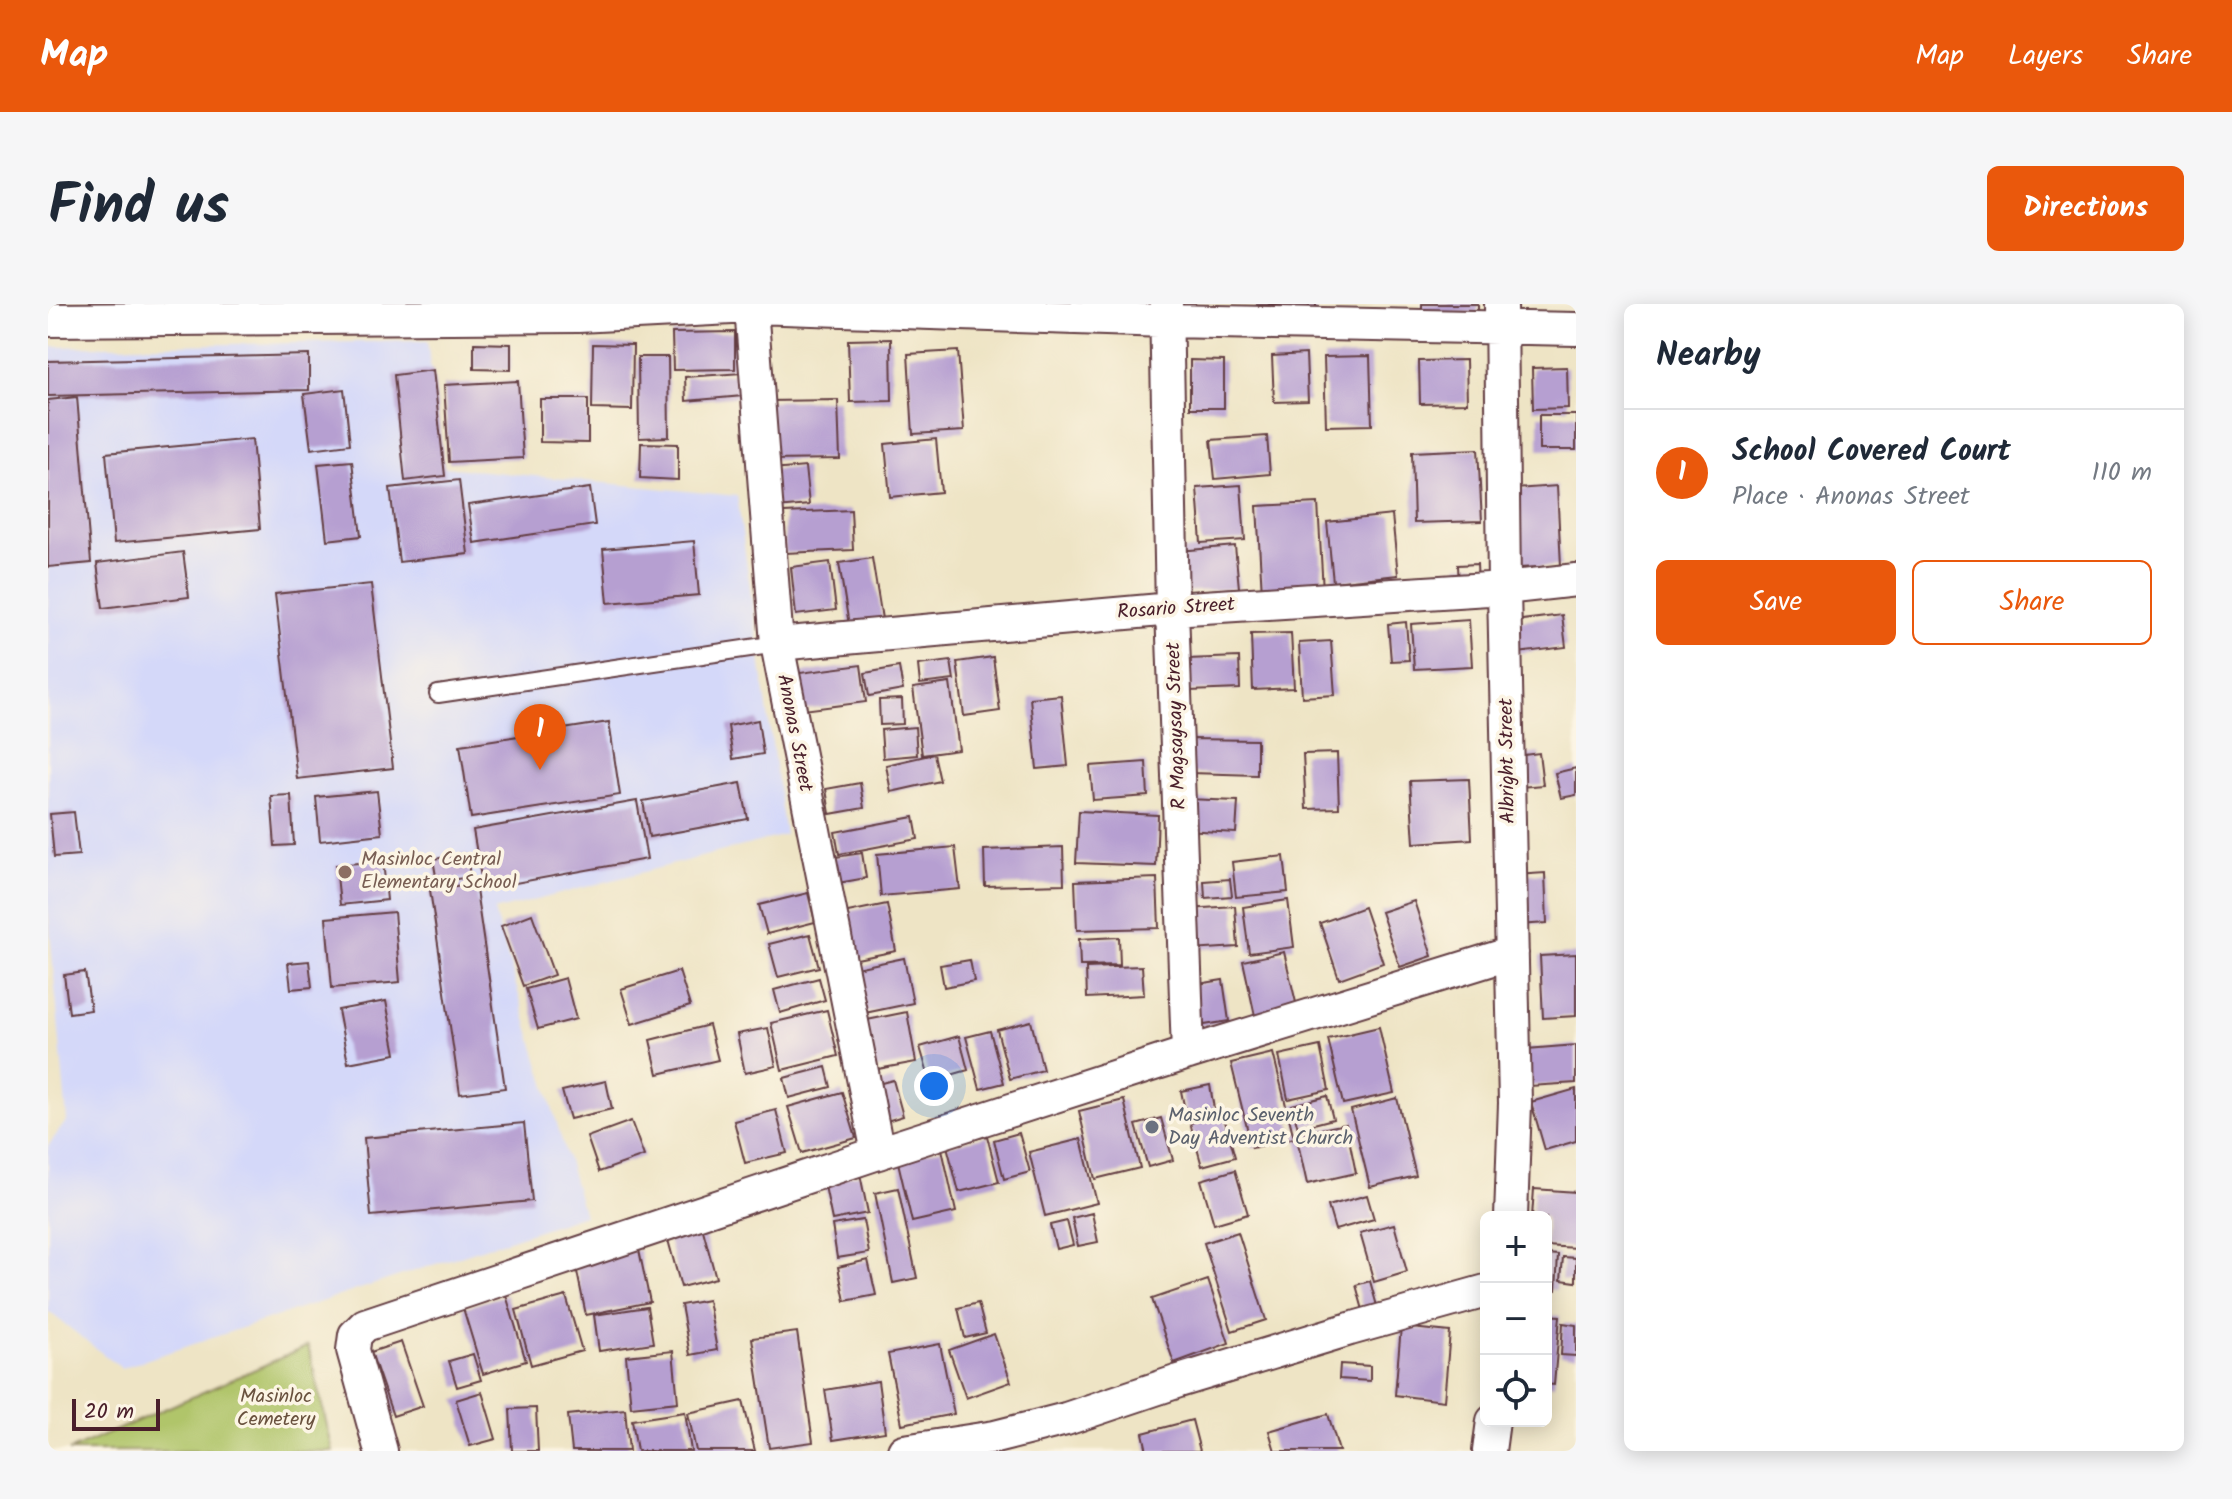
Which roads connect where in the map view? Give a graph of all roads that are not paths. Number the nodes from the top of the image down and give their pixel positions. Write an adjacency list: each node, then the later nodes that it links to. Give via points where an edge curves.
1 (751, 307): 2 (street); 3 (street); 10 (street, Anonas Street)
2 (578, 310): 5 (street)
3 (1166, 312): 4 (street); 9 (street, R Magsaysay Street)
4 (1501, 316): 6 (street); 8 (street, Albright Street)
5 (48, 320)
6 (1576, 329)
7 (1576, 580): 8 (street, Rosario Street)
8 (1504, 588): 9 (street, Rosario Street); 12 (street, Albright Street)
9 (1172, 609): 10 (street, Rosario Street); 13 (street, R Magsaysay Street)
10 (777, 644): 11 (lane); 14 (street, Anonas Street)
11 (438, 694)
12 (1512, 953): 13 (street); 15 (street, Albright Street)
13 (1188, 1053): 14 (street)
14 (878, 1153): 18 (street, via 365,1325 355,1335 353,1350)
15 (1511, 1211)
16 (1480, 1293): 19 (street, via 1066,1419)
17 (1492, 1427): 20 (street)
18 (381, 1451)
19 (904, 1451)
20 (1489, 1451)

